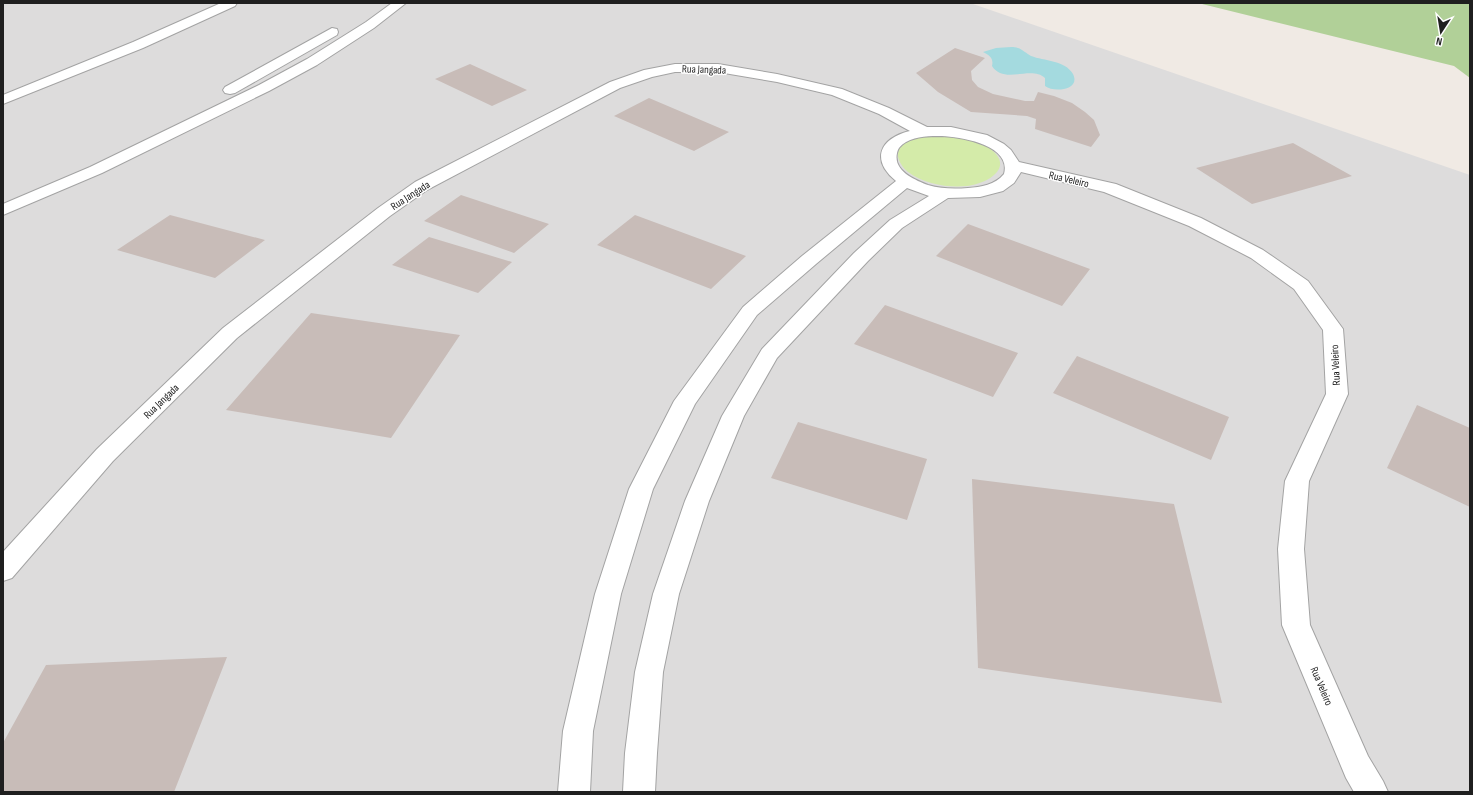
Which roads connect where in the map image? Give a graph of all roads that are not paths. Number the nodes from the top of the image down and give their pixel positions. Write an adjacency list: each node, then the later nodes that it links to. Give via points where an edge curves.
1 (231, 3): 4 (street, via 138,45)
2 (400, 3): 10 (street, via 312,62 264,88 96,170)
3 (341, 26): 6 (street, via 230,90)
4 (3, 100)
5 (924, 132): 7 (street, via 955,132 980,138 996,145 1008,155); 8 (street, via 908,136 888,151 888,161 894,171); 11 (street, Rua Jangada, via 884,111 837,92 718,68 675,68 649,73 615,85 421,186 230,333 105,455)
6 (127, 140)
7 (1013, 165): 9 (street, via 1012,176 1003,185 967,194); 14 (street, Rua Veleiro, via 1110,188 1195,222 1250,250 1301,285 1333,329 1337,394 1297,481 1290,549 1296,625 1357,767)
8 (906, 181): 9 (street, via 924,189); 12 (street, via 808,260 750,311 685,401 641,489 608,594 578,731)
9 (945, 193): 13 (street, via 896,224 861,257 769,354 733,416 697,500 666,594 650,672)
10 (3, 210)
11 (3, 570)
12 (574, 792)
13 (639, 792)
14 (1372, 792)

